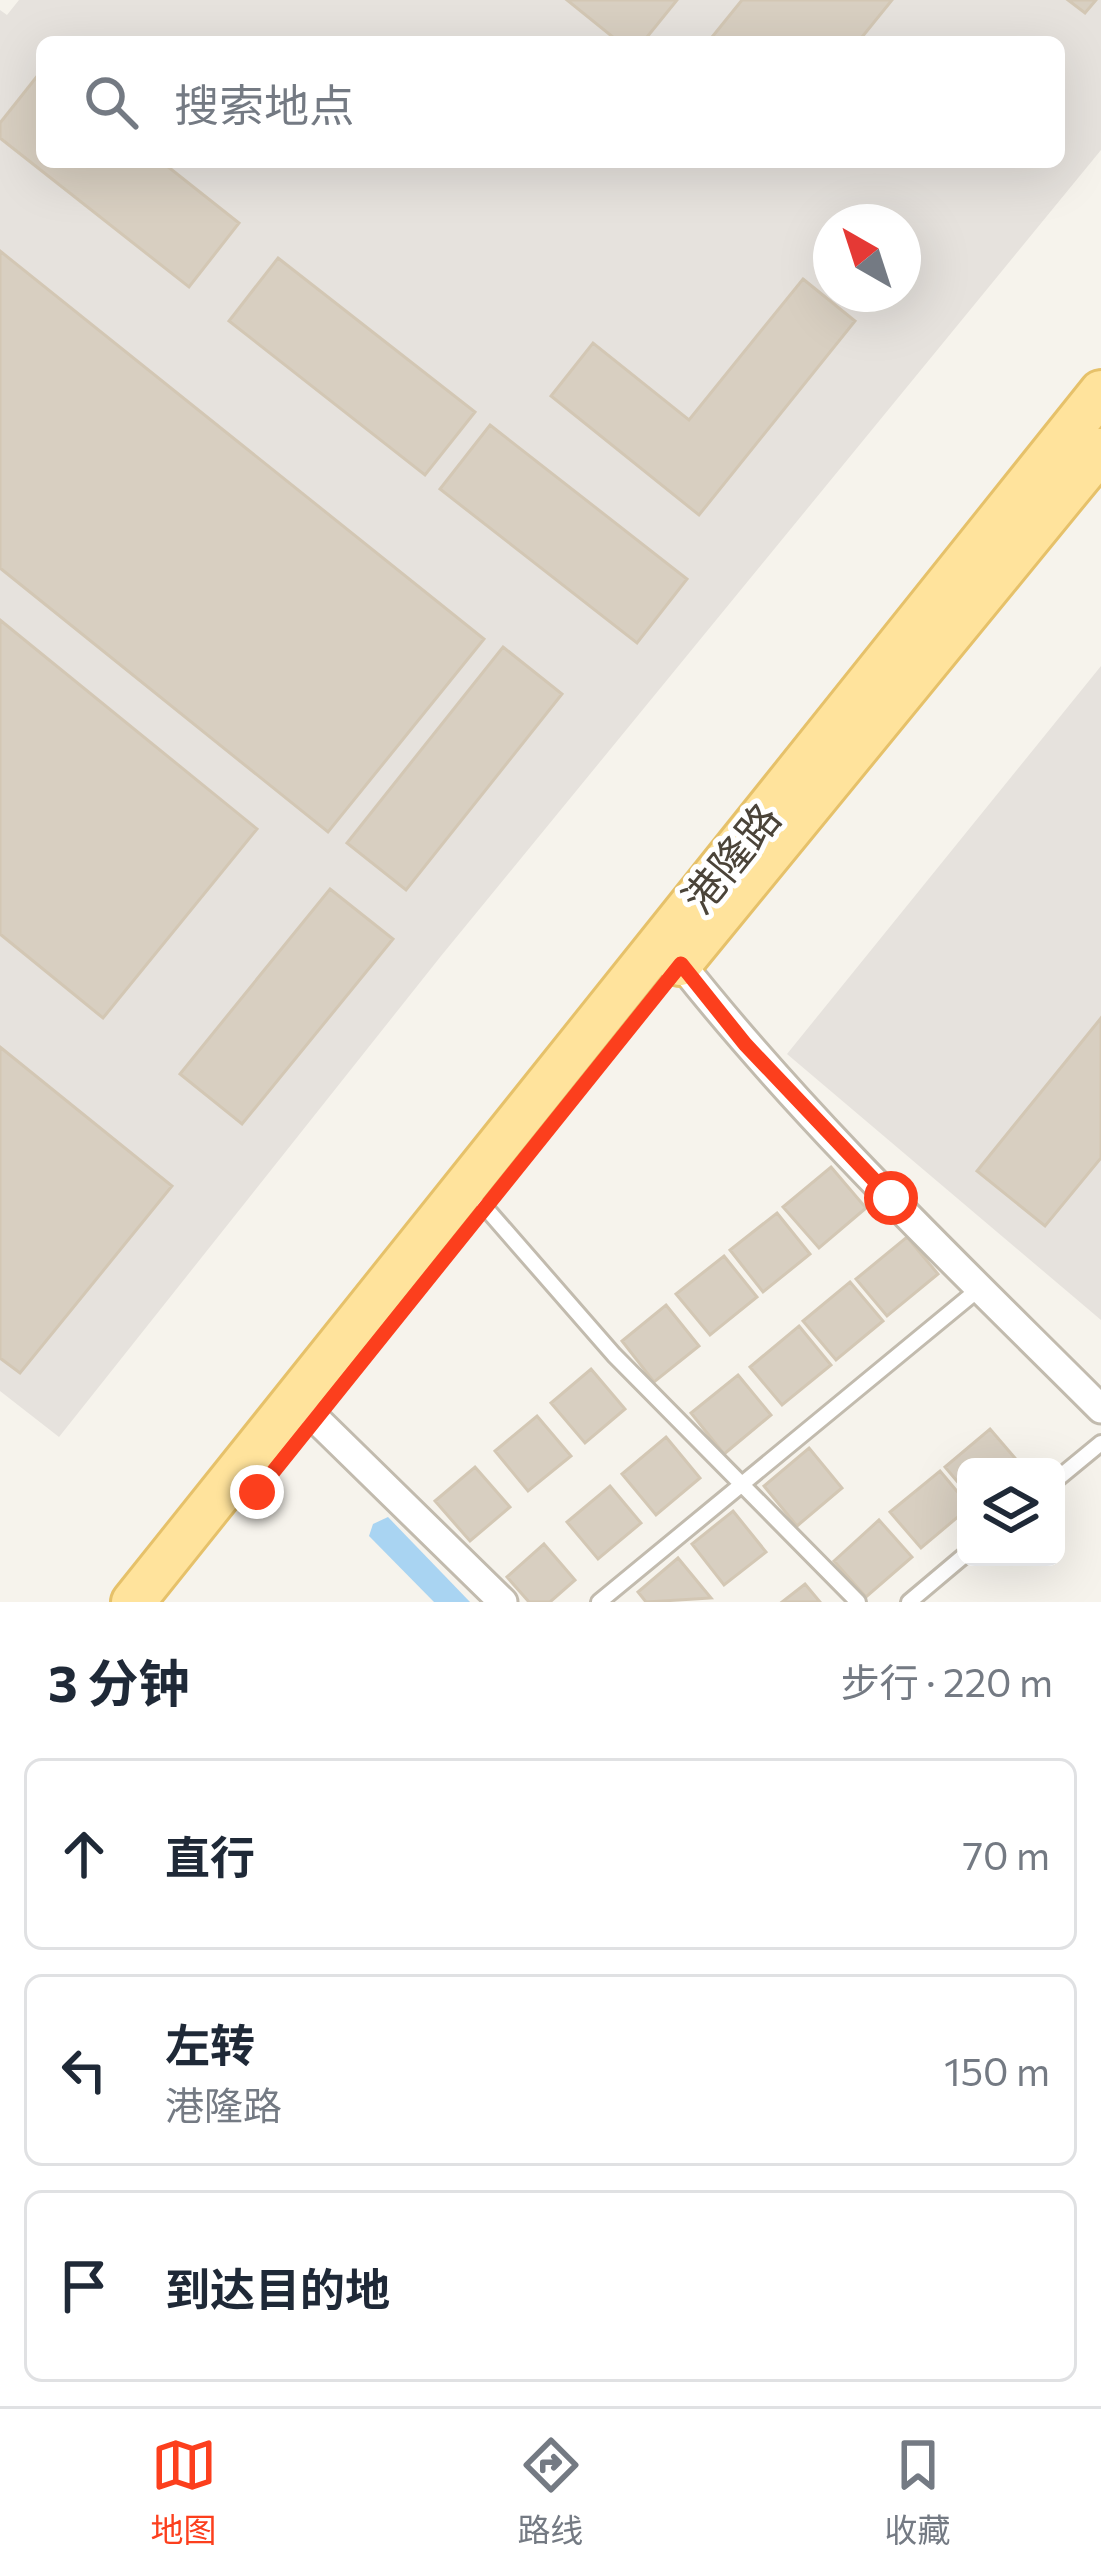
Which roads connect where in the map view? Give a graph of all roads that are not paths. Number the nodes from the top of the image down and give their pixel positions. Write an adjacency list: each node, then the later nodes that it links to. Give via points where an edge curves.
1 (1101, 392): 12 (main road, 港隆路)
2 (1101, 450): 3 (main road, 港隆路)
3 (681, 964): 4 (main road, 港隆路); 5 (street, via 745,1044)
4 (484, 1206): 7 (main road, 港隆路); 10 (lane, via 614,1355)
5 (980, 1288): 6 (street); 10 (lane)
6 (1101, 1409)
7 (316, 1419): 13 (main road, 港隆路); 14 (street)
8 (1101, 1442): 9 (lane)
9 (1065, 1472)
10 (742, 1484): 15 (lane); 16 (lane)
11 (957, 1562): 17 (lane)
12 (133, 1602)
13 (169, 1602)
14 (503, 1602)
15 (599, 1602)
16 (858, 1602)
17 (909, 1602)

